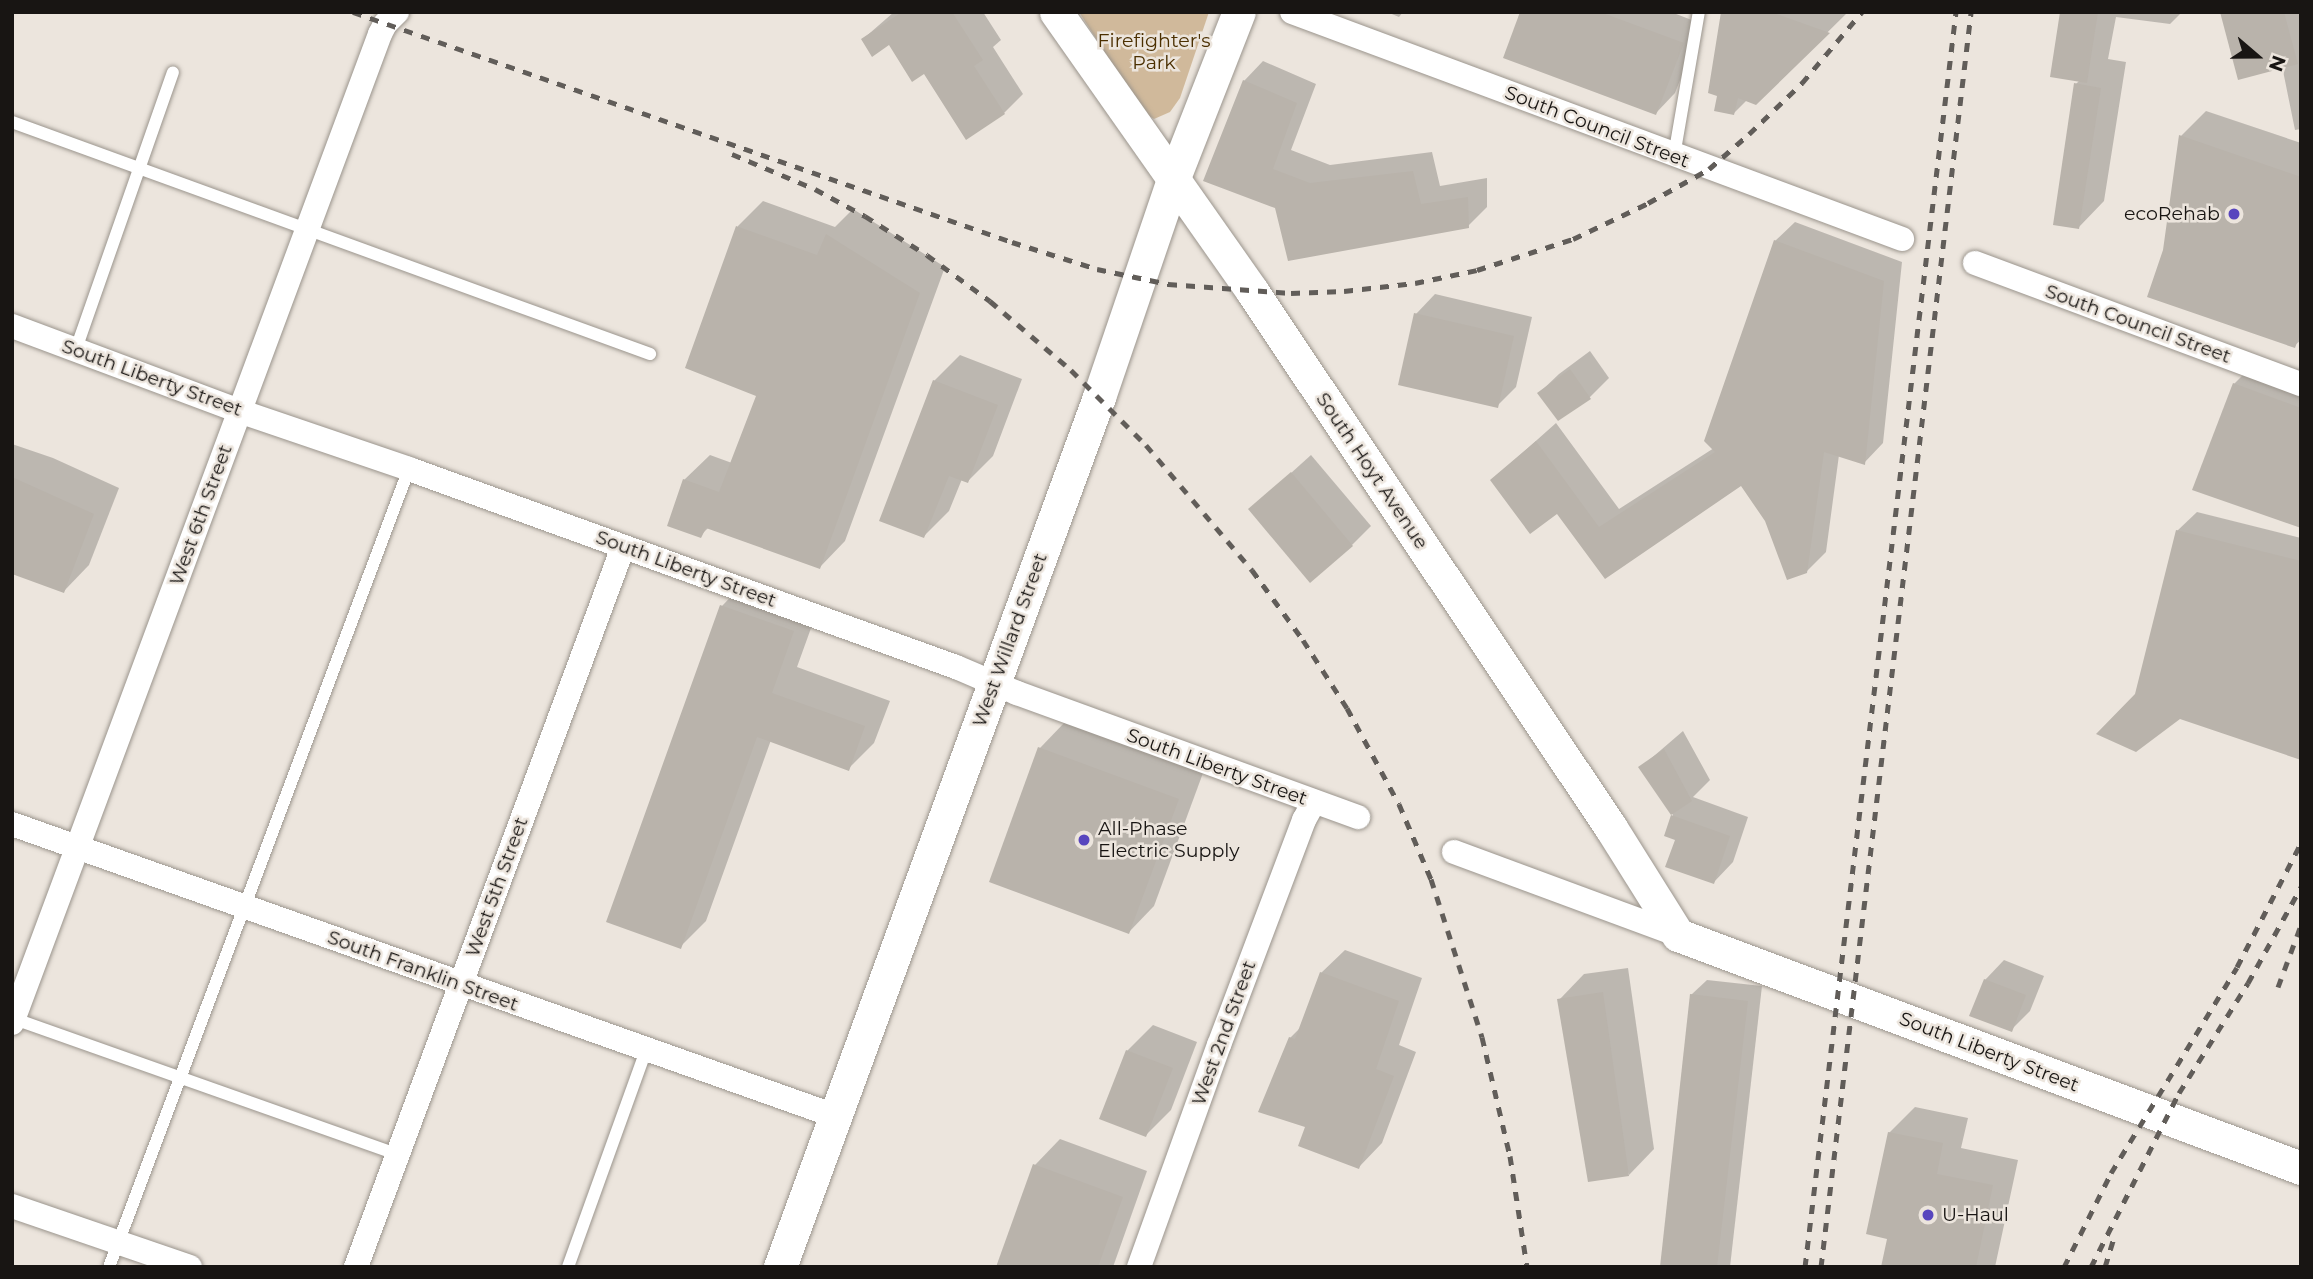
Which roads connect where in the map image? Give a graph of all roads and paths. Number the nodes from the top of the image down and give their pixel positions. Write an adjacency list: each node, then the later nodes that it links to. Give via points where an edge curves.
1 (397, 12): 11 (street, West 6th Street, via 380,34)
2 (1056, 12): 10 (main road, South Hoyt Avenue)
3 (1239, 12): 10 (main road, West Willard Street)
4 (1292, 12): 8 (street, South Council Street)
5 (1699, 12): 8 (lane)
6 (173, 72): 9 (lane)
7 (12, 122): 9 (lane)
8 (1674, 156): 12 (street, South Council Street)
9 (138, 168): 11 (lane); 15 (lane)
10 (1173, 180): 21 (main road, West Willard Street); 28 (main road, South Hoyt Avenue, via 1252,291)
11 (307, 231): 16 (lane); 18 (street, West 6th Street)
12 (1902, 239)
13 (1975, 264): 17 (street, South Council Street)
14 (12, 326): 15 (street, South Liberty Street)
15 (76, 349): 18 (street, South Liberty Street)
16 (650, 354)
17 (2301, 384)
18 (239, 411): 19 (street, South Liberty Street); 25 (street, West 6th Street)
19 (409, 469): 20 (street, South Liberty Street); 27 (lane)
20 (624, 547): 21 (street, South Liberty Street); 29 (street, West 5th Street)
21 (995, 683): 22 (street, South Liberty Street); 33 (main road, West Willard Street)
22 (1314, 802): 23 (street, South Liberty Street); 42 (street, West 2nd Street)
23 (1358, 817)
24 (12, 824): 25 (street, South Franklin Street)
25 (77, 847): 27 (street, South Franklin Street); 30 (street, West 6th Street)
26 (1454, 852): 28 (street)
27 (247, 907): 29 (street, South Franklin Street); 32 (lane)
28 (1678, 935): 35 (main road, South Liberty Street)
29 (461, 984): 31 (street, South Franklin Street); 34 (street, West 5th Street)
30 (13, 1020): 32 (lane)
31 (646, 1050): 33 (street, South Franklin Street); 40 (lane)
32 (181, 1078): 34 (lane); 37 (lane)
33 (835, 1116): 41 (main road, West Willard Street)
34 (397, 1154): 39 (street, West 5th Street)
35 (2301, 1168)
36 (12, 1206): 37 (street)
37 (113, 1255): 38 (street)
38 (190, 1267)
39 (356, 1267)
40 (568, 1267)
41 (780, 1267)
42 (1139, 1267)

